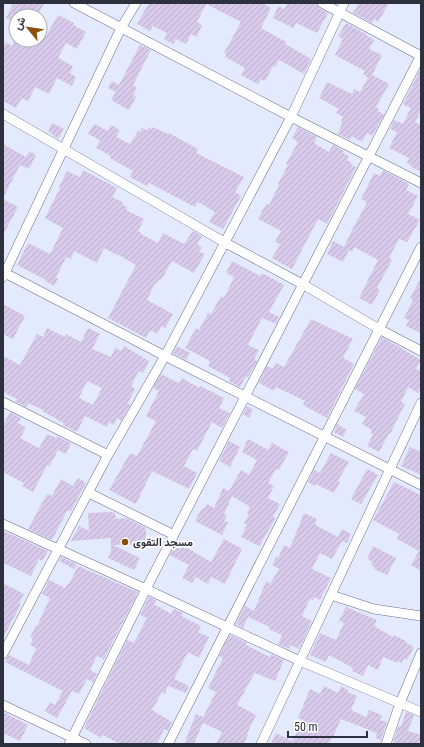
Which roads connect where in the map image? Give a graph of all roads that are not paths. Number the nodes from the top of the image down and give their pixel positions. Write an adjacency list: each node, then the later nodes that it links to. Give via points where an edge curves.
1 (74, 3): 6 (street)
2 (136, 3): 6 (street)
3 (322, 3): 5 (street)
4 (344, 3): 5 (street)
5 (340, 13): 7 (street); 9 (street)
6 (121, 28): 9 (street); 10 (street)
7 (421, 55): 11 (street)
8 (3, 114): 10 (street)
9 (291, 117): 11 (street); 13 (street)
10 (63, 148): 13 (street); 15 (street)
11 (369, 156): 12 (street); 16 (street)
12 (421, 183)
13 (224, 242): 16 (street); 19 (street)
14 (421, 247): 17 (street)
15 (4, 274): 19 (street)
16 (304, 285): 17 (street); 20 (street)
17 (379, 329): 18 (street); 23 (street)
18 (421, 351)
19 (165, 356): 20 (street); 24 (street)
20 (245, 397): 23 (street); 29 (street)
21 (3, 402): 24 (street)
22 (421, 403): 25 (street)
23 (324, 436): 25 (street); 34 (street)
24 (108, 455): 27 (street)
25 (390, 470): 26 (street); 32 (street)
26 (421, 485)
27 (89, 493): 29 (street); 30 (street)
28 (3, 524): 30 (street)
29 (174, 535): 31 (street)
30 (59, 550): 31 (street); 36 (street)
31 (146, 589): 34 (street); 41 (street)
32 (331, 595): 33 (street, via 374,609); 37 (street)
33 (421, 616)
34 (227, 627): 37 (street); 43 (street)
35 (421, 653): 38 (street)
36 (3, 654)
37 (300, 661): 38 (street); 44 (street)
38 (400, 703): 40 (street); 45 (street)
39 (3, 705): 41 (street)
40 (421, 712)
41 (70, 741): 42 (street)
42 (86, 744)
43 (168, 744)
44 (261, 744)
45 (386, 744)

